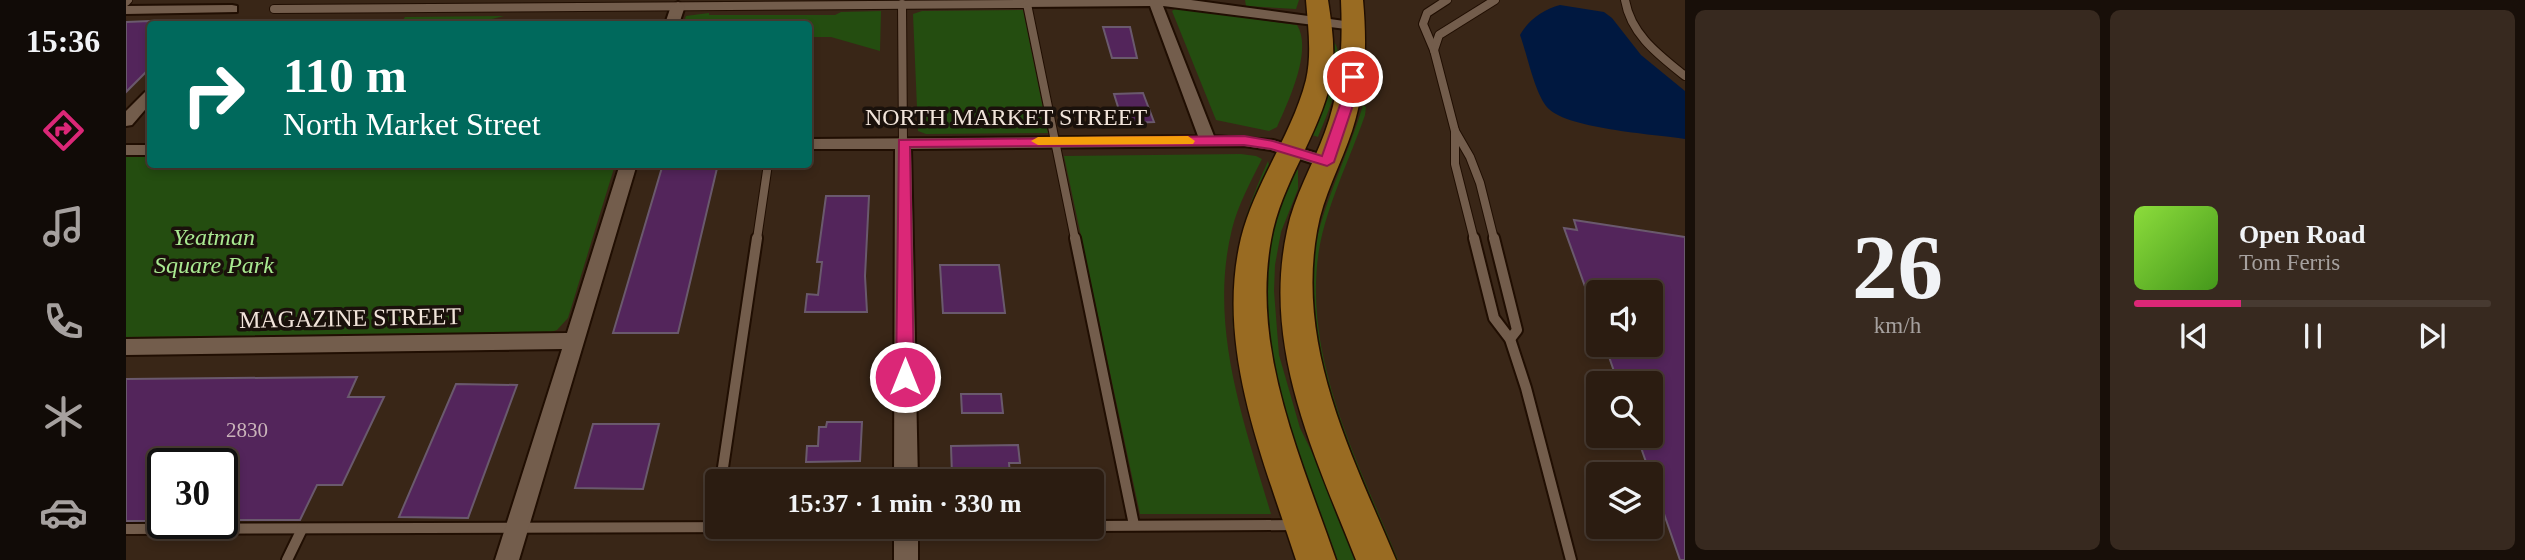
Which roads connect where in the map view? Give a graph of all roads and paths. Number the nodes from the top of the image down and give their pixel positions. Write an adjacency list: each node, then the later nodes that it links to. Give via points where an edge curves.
1 (1352, 0): 15 (main road)
2 (1447, 0): 16 (lane, via 1424,17)
3 (1495, 0): 16 (lane, via 1439,35)
4 (1625, 0): 17 (lane, via 1639,33)
5 (1154, 1): 7 (street); 12 (street); 22 (street)
6 (679, 3): 9 (lane); 10 (lane); 14 (street)
7 (1027, 4): 9 (lane); 21 (lane)
8 (236, 5): 11 (street); 13 (street)
9 (902, 5): 23 (lane)
10 (274, 9)
11 (126, 10)
12 (1318, 11): 15 (street); 25 (main road, via 1318,79)
13 (220, 21)
14 (673, 21)
15 (1354, 26): 28 (main road, via 1353,77)
16 (1434, 50): 20 (lane)
17 (1685, 76)
18 (147, 98): 19 (street)
19 (126, 121)
20 (1455, 131): 31 (lane, via 1455,164 1494,318); 31 (lane, via 1480,183 1517,330)
21 (1055, 141): 22 (street, NORTH MARKET STREET); 23 (street, NORTH MARKET STREET); 38 (lane)
22 (1208, 141): 25 (street, NORTH MARKET STREET, via 1255,142)
23 (904, 143): 24 (street, NORTH MARKET STREET); 35 (street)
24 (812, 144)
25 (1290, 149): 28 (street, NORTH MARKET STREET); 36 (main road, via 1256,238 1252,321 1259,381)
26 (126, 150): 27 (street)
27 (147, 150)
28 (1327, 162): 48 (main road, via 1307,209 1296,256 1297,326 1323,430)
29 (628, 168): 32 (street)
30 (767, 168): 34 (lane)
31 (1510, 339): 49 (lane)
32 (575, 341): 33 (street, MAGAZINE STREET); 40 (street)
33 (126, 347)
34 (723, 469)
35 (906, 469)
36 (1305, 525): 38 (lane); 47 (main road)
37 (1104, 526): 38 (lane)
38 (1133, 526)
39 (705, 527): 40 (lane)
40 (517, 528): 42 (lane); 45 (street)
41 (126, 529): 42 (lane)
42 (302, 529): 44 (lane)
43 (906, 539): 46 (street)
44 (287, 560)
45 (507, 560)
46 (906, 560)
47 (1316, 560)
48 (1376, 560)
49 (1571, 560)

